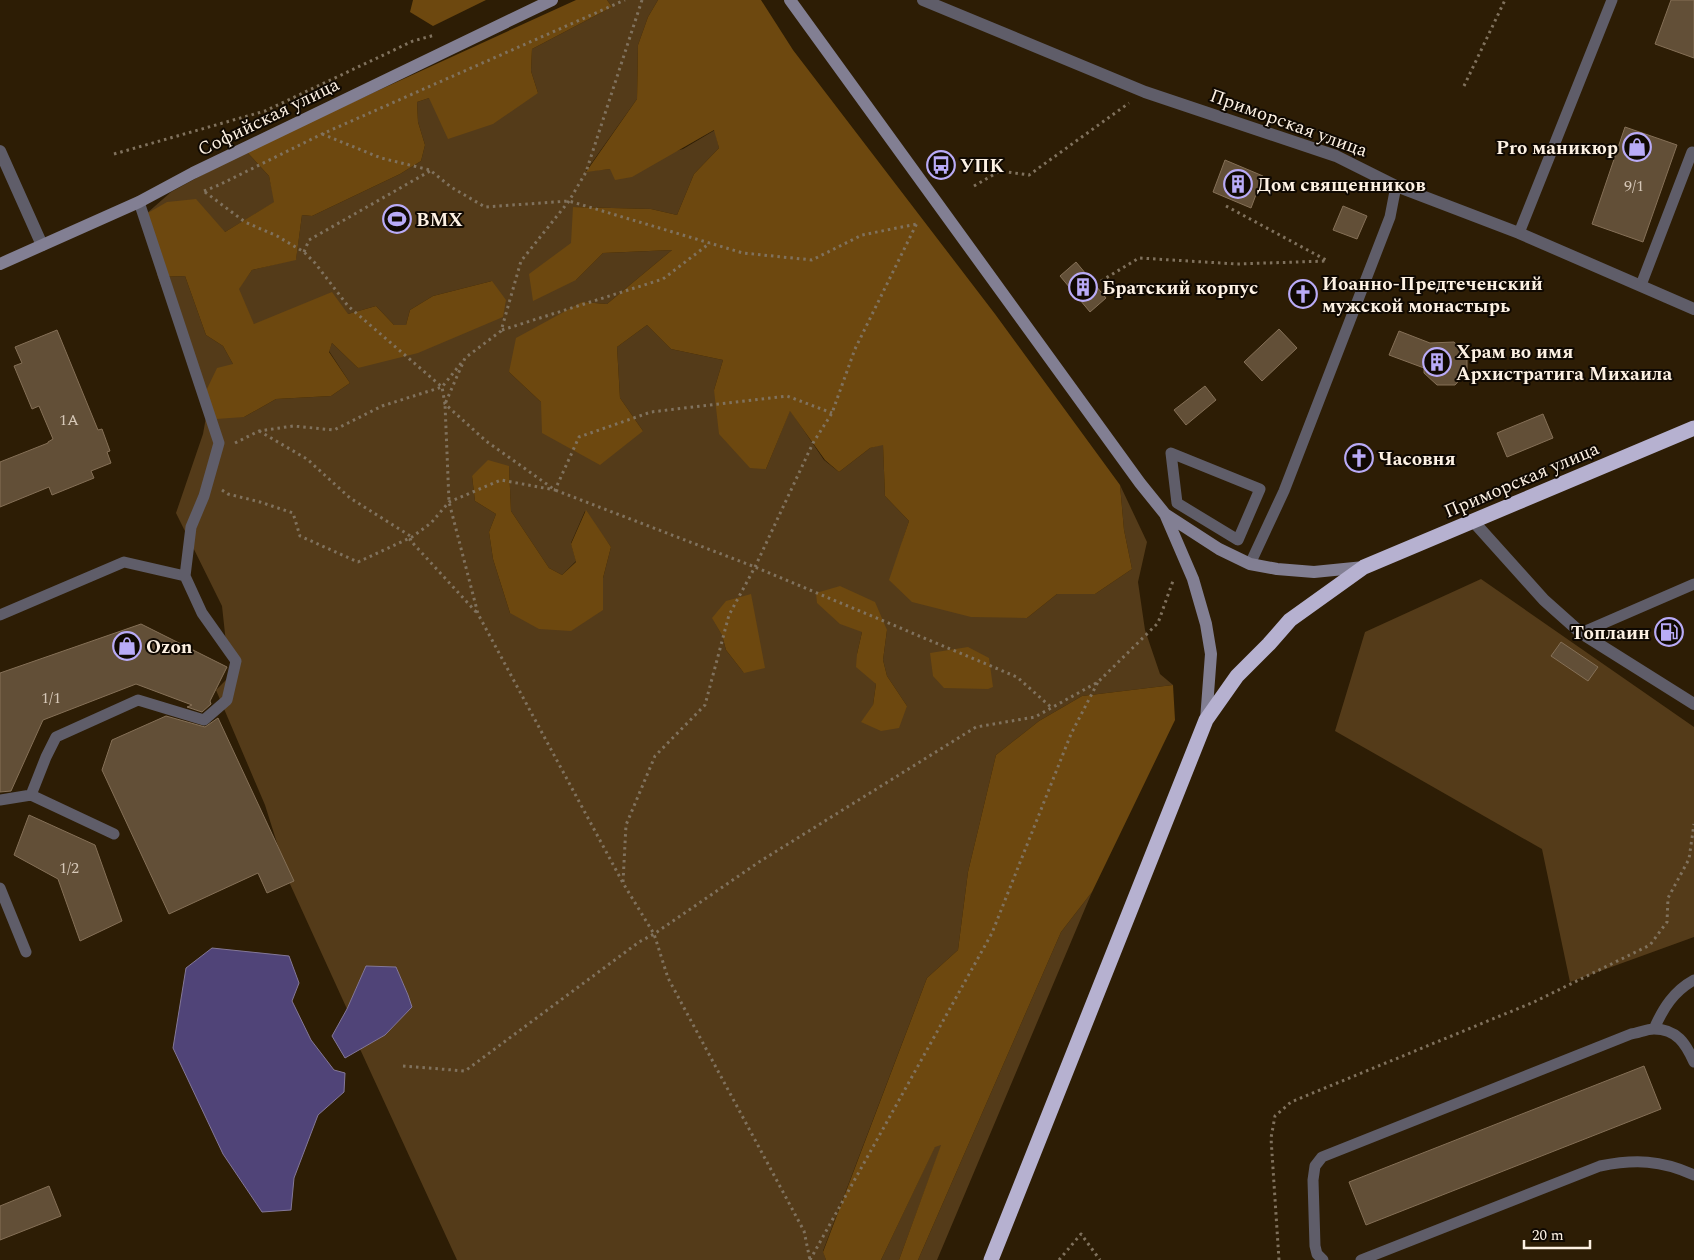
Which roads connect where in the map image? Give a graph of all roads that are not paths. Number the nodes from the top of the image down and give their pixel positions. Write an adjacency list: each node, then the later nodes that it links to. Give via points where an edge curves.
1 (552, 0): 8 (main road, Софийская улица)
2 (790, 0): 15 (main road)
3 (923, 0): 7 (street, Приморская улица, via 1146,92 1336,156)
4 (1612, 0): 9 (lane)
5 (0, 151): 10 (street)
6 (1692, 152): 12 (lane)
7 (1396, 186): 9 (street, Приморская улица); 19 (lane, via 1387,227 1284,491)
8 (139, 202): 10 (main road, Софийская улица); 21 (lane, via 220,443 191,527)
9 (1519, 233): 12 (street, Приморская улица)
10 (42, 245): 11 (main road, Софийская улица)
11 (0, 264)
12 (1641, 285): 13 (street, Приморская улица)
13 (1694, 309)
14 (1694, 428): 16 (highway, Приморская улица)
15 (1165, 514): 18 (main road); 26 (main road, via 1183,554 1206,624 1211,654)
16 (1473, 521): 20 (highway, Приморская улица); 24 (street, via 1544,600)
17 (1231, 535): 17 (lane, via 1177,503 1171,453 1260,489 1238,540); 18 (lane)
18 (1219, 548): 19 (main road)
19 (1250, 564): 20 (main road, via 1314,572)
20 (1364, 567): 26 (highway, Приморская улица, via 1290,620 1236,676)
21 (185, 576): 23 (lane, via 124,562); 27 (lane, via 202,613 236,661 227,700 204,720 138,700 56,737)
22 (1694, 584): 24 (lane)
23 (0, 616)
24 (1581, 633): 25 (street)
25 (1694, 704)
26 (1206, 720): 37 (highway, Приморская улица)
27 (32, 795): 28 (lane); 29 (lane)
28 (0, 800)
29 (114, 834)
30 (0, 888): 31 (lane)
31 (26, 952)
32 (1694, 980): 33 (lane, via 1669,1001)
33 (1654, 1029): 34 (lane, via 1667,1031); 38 (lane, via 1631,1034 1322,1157 1315,1166 1313,1180 1315,1246)
34 (1690, 1042): 35 (lane)
35 (1694, 1062)
36 (1694, 1175): 39 (lane, via 1664,1164 1640,1161 1600,1166)
37 (991, 1260)
38 (1323, 1260)
39 (1361, 1260)

